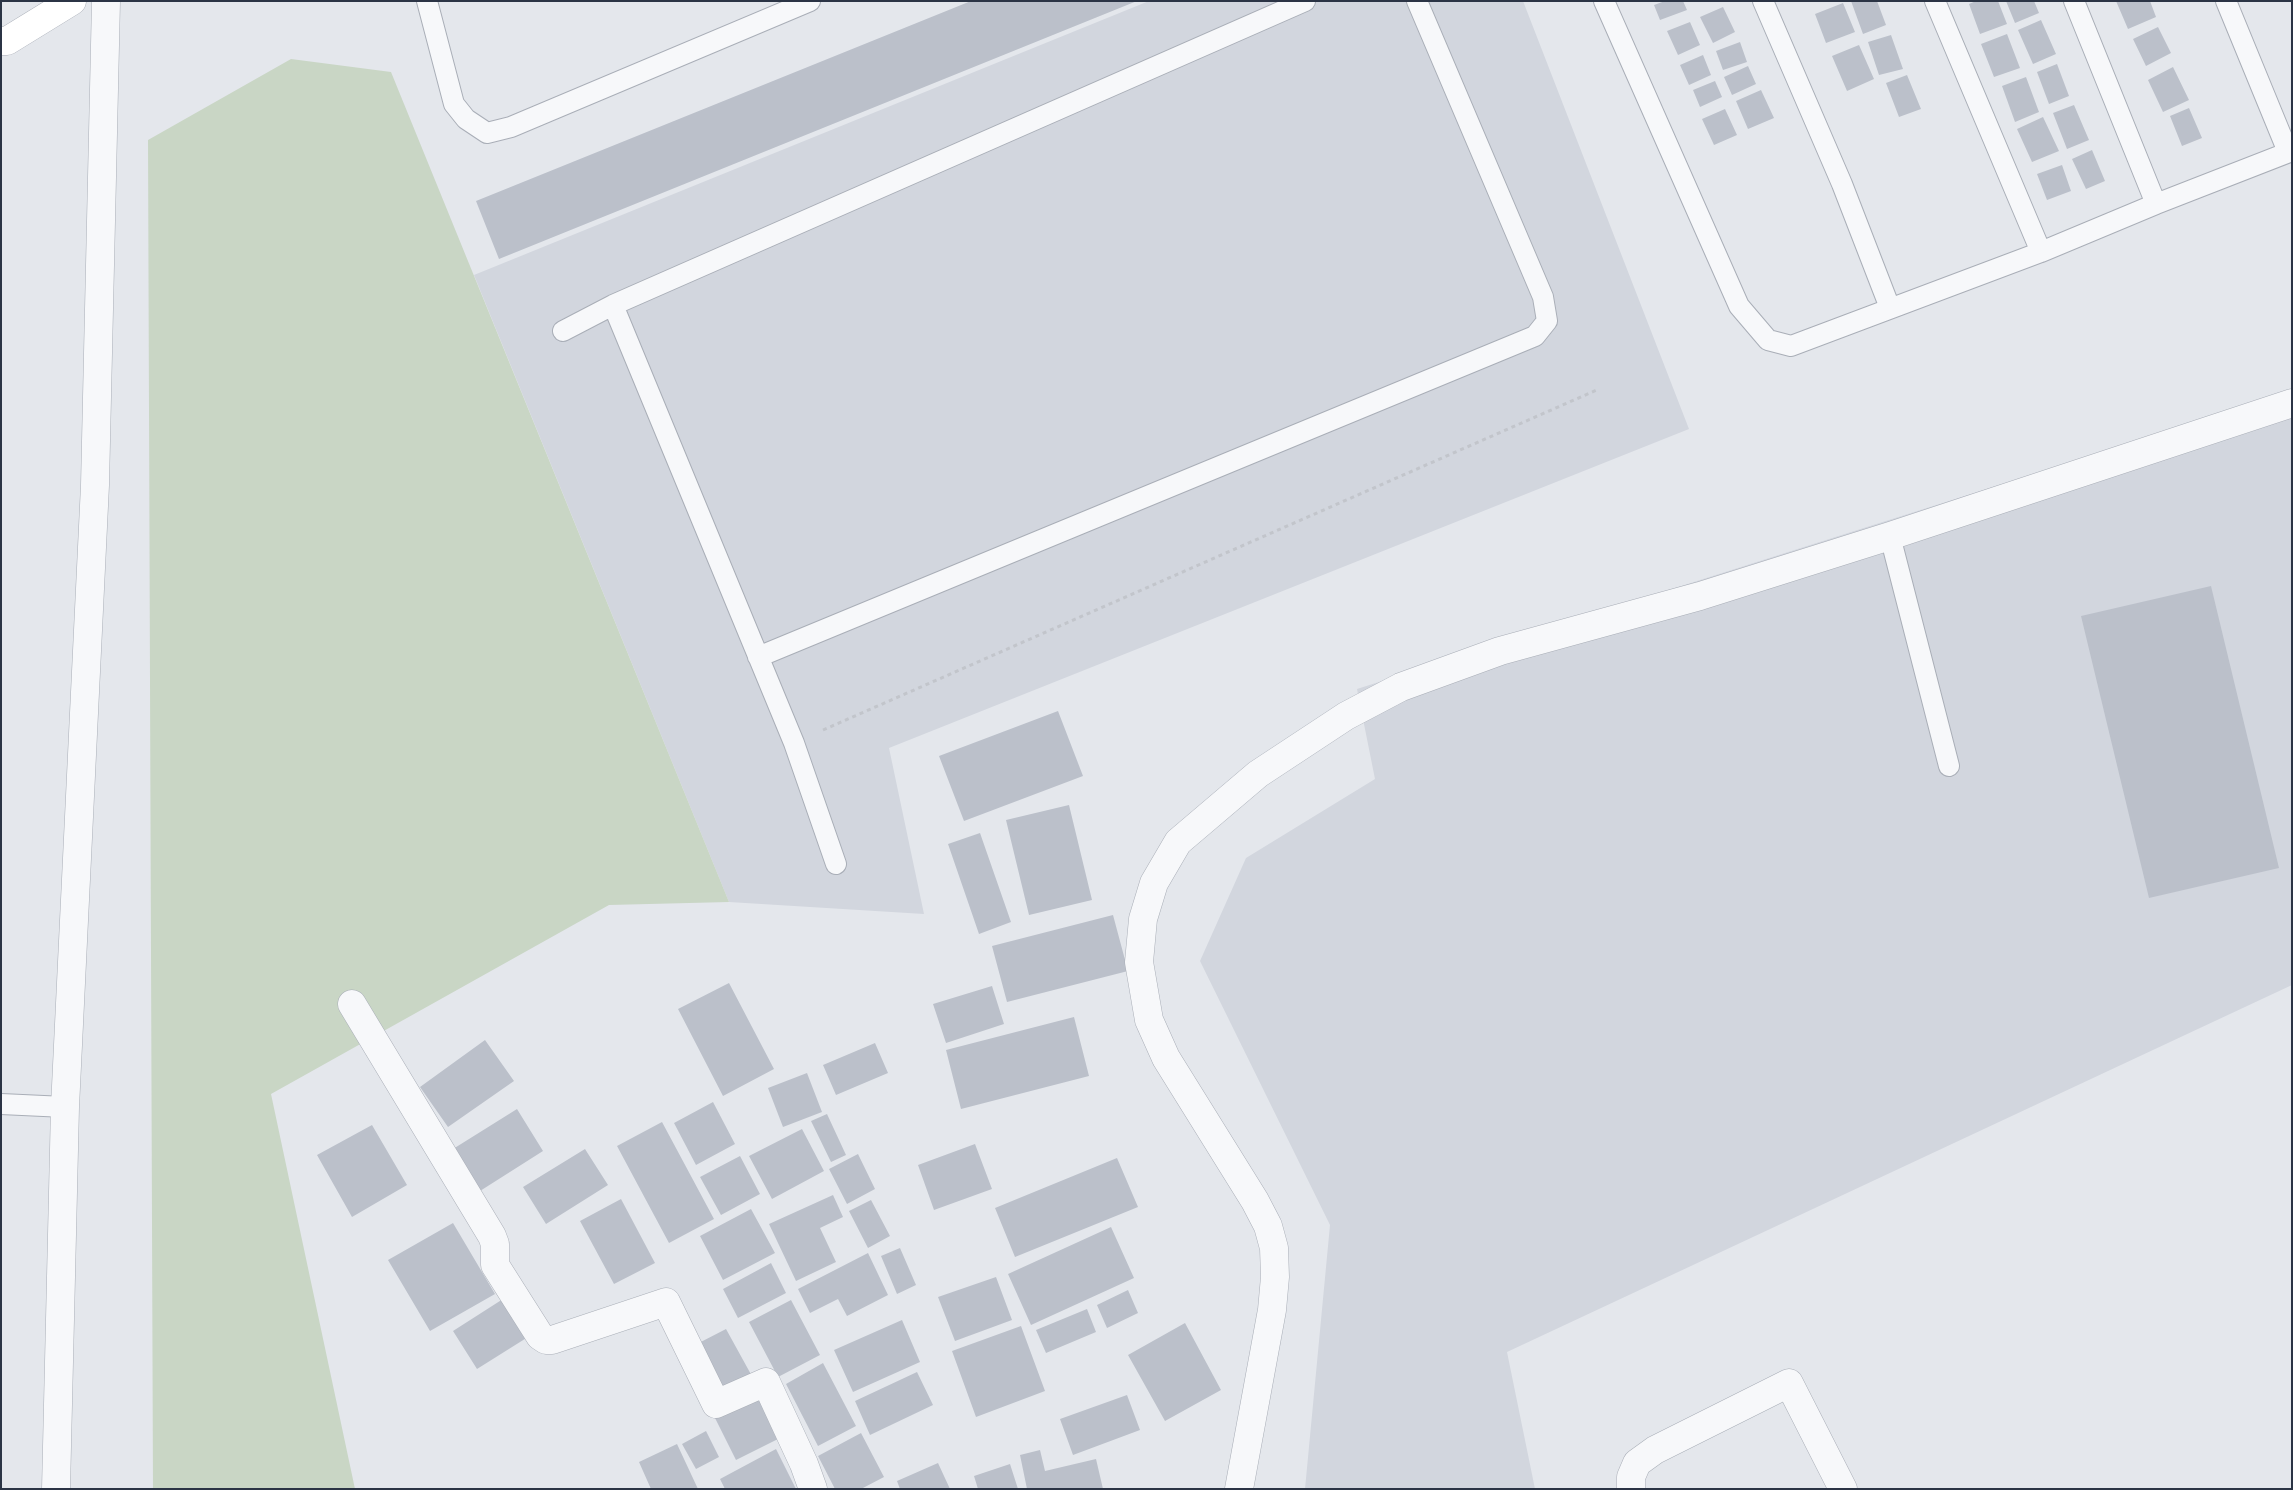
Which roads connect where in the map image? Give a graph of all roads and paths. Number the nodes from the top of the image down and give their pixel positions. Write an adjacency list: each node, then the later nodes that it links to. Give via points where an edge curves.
1 (72, 1): 12 (street, via 7,41)
2 (106, 1): 28 (street, via 95,485)
3 (427, 1): 4 (lane, via 454,104 466,119 487,133 511,127)
4 (810, 1)
5 (1305, 1): 16 (lane)
6 (1417, 1): 22 (lane, via 1543,296 1547,321 1535,336)
7 (1604, 1): 17 (lane, via 1738,306 1768,340 1791,346)
8 (1763, 1): 17 (lane, via 1842,184)
9 (1935, 1): 15 (lane)
10 (2074, 1): 14 (lane)
11 (2226, 1): 13 (lane)
12 (1, 41)
13 (2290, 151): 14 (lane)
14 (2156, 204): 15 (lane)
15 (2041, 252): 17 (lane)
16 (613, 305): 18 (lane); 22 (lane)
17 (1890, 308)
18 (563, 330)
19 (1599, 389): 23 (path)
20 (2292, 403): 21 (street)
21 (1890, 536): 24 (lane); 31 (street, via 1700,596 1500,651 1402,687 1346,716 1258,774 1178,842 1154,883 1143,919 1139,962 1149,1020 1166,1058 1259,1209 1274,1248 1272,1310)
22 (758, 657): 23 (lane)
23 (794, 744): 25 (lane)
24 (1949, 766)
25 (836, 864)
26 (352, 1004): 30 (street, via 492,1236 496,1249 495,1265 540,1336 552,1340 666,1302 716,1404 766,1382)
27 (1, 1104): 28 (lane)
28 (65, 1107): 29 (street)
29 (56, 1489)
30 (813, 1489)
31 (1239, 1489)
32 (1632, 1489): 33 (street, via 1631,1477 1637,1463 1655,1450 1789,1382)
33 (1843, 1489)

